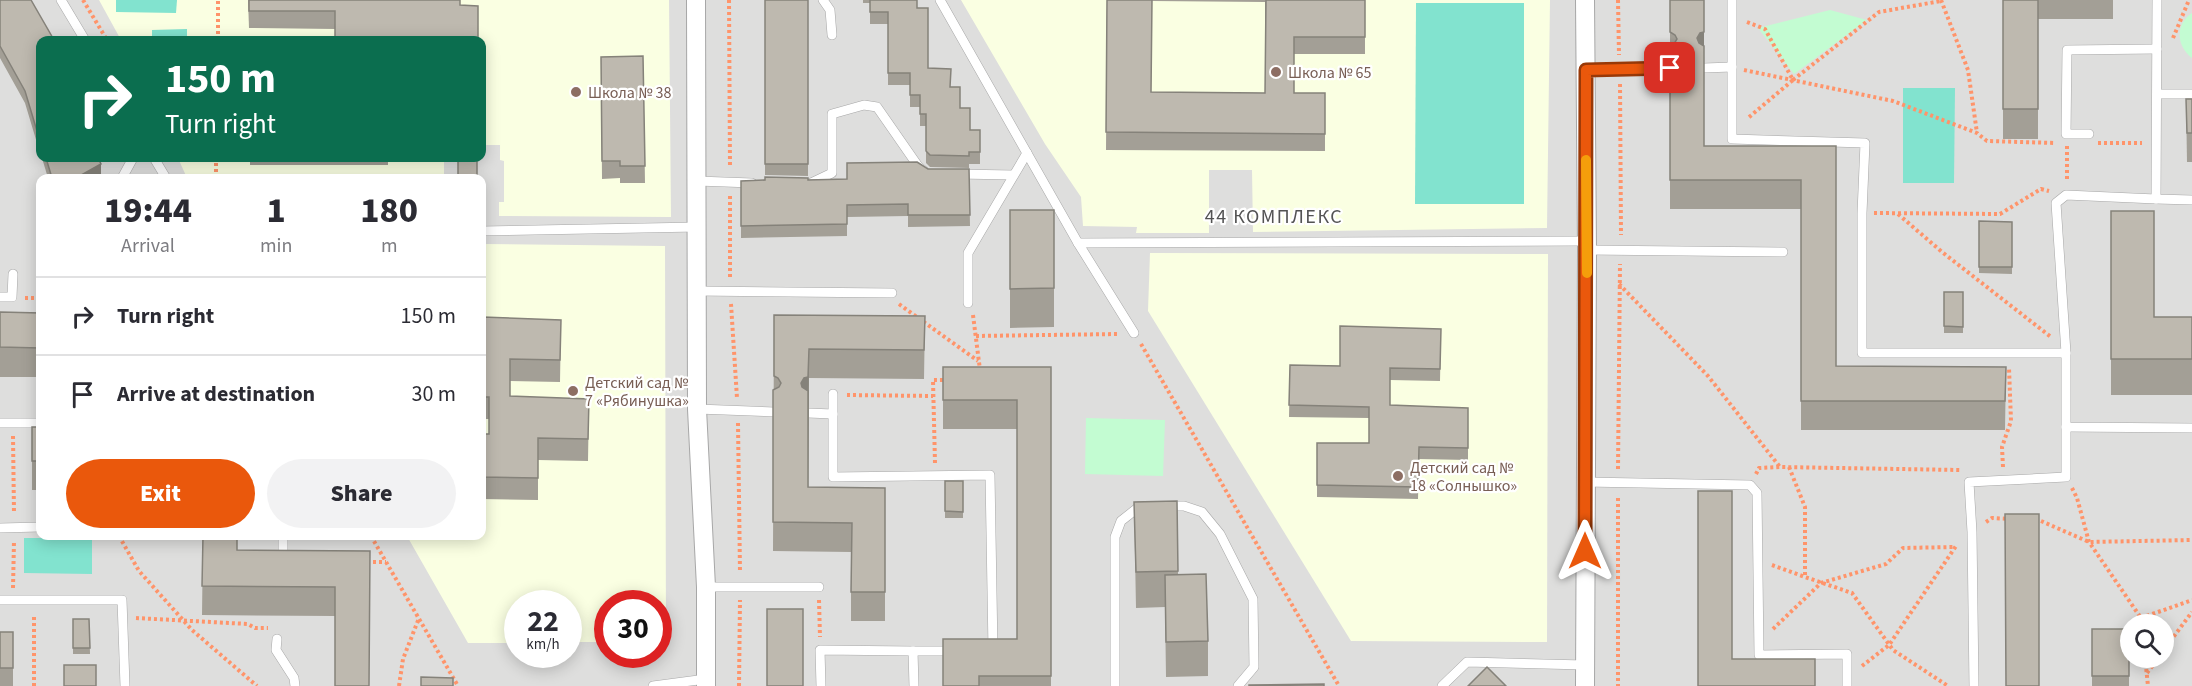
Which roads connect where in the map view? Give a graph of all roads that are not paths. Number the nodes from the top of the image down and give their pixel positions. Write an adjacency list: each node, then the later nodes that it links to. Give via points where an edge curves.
1 (61, 0): 9 (lane)
2 (696, 0): 22 (street)
3 (823, 0): 8 (lane, via 830,10)
4 (940, 0): 18 (lane)
5 (1585, 0): 14 (street)
6 (1732, 0): 11 (lane)
7 (2157, 0): 10 (lane)
8 (832, 35)
9 (83, 36)
10 (2157, 49): 15 (lane); 17 (lane, via 2067,50 2066,134)
11 (1732, 67): 13 (lane); 38 (lane, via 1732,139 1865,143 1862,353)
12 (1670, 68): 14 (lane)
13 (1704, 68)
14 (1586, 70): 30 (street)
15 (2157, 94): 16 (lane); 25 (lane)
16 (2192, 94)
17 (2089, 134)
18 (1027, 153): 21 (lane); 29 (lane)
19 (939, 174): 24 (lane, via 928,174 918,166 877,107 864,105 832,114 832,173 813,183)
20 (950, 174): 21 (lane)
21 (1013, 175): 36 (lane, via 968,252)
22 (698, 181): 23 (lane); 27 (street)
23 (766, 183)
24 (802, 183)
25 (2156, 199): 26 (lane); 38 (lane, via 2066,195 2056,203)
26 (2192, 200)
27 (698, 227): 28 (lane); 33 (street)
28 (486, 231)
29 (1078, 243): 30 (lane); 37 (lane)
30 (1586, 246): 31 (lane); 48 (street)
31 (1783, 252)
32 (13, 274): 35 (lane, via 12,297)
33 (698, 291): 34 (lane); 40 (street)
34 (892, 292)
35 (0, 297)
36 (968, 303)
37 (1134, 333)
38 (2066, 350): 46 (lane)
39 (833, 394): 43 (lane)
40 (698, 409): 41 (lane); 53 (street)
41 (774, 412)
42 (808, 413): 43 (lane)
43 (833, 414): 57 (lane, via 833,477 990,476 993,650)
44 (0, 423): 45 (lane)
45 (36, 423)
46 (2066, 427): 47 (lane); 72 (lane, via 2066,477 1969,482)
47 (2192, 428)
48 (1585, 482): 60 (street); 62 (lane, via 1750,485 1757,494 1759,655 1847,654)
49 (0, 528): 50 (lane)
50 (36, 528)
51 (283, 540): 52 (lane, via 282,559)
52 (293, 560)
53 (706, 587): 54 (lane); 61 (street)
54 (819, 587)
55 (0, 600): 63 (lane, via 122,600)
56 (277, 639): 64 (lane, via 276,650)
57 (982, 650)
58 (913, 651): 59 (lane); 66 (lane, via 820,650); 67 (lane)
59 (970, 651)
60 (1585, 665): 70 (lane, via 1467,662); 71 (street)
61 (706, 682): 65 (lane)
62 (1847, 682)
63 (125, 686)
64 (295, 686)
65 (653, 686)
66 (821, 686)
67 (914, 686)
68 (1115, 686): 69 (lane, via 1114,537 1121,521 1140,506 1184,506 1202,512 1220,534 1253,599 1254,667)
69 (1238, 686)
70 (1442, 686)
71 (1585, 686)
72 (1974, 686)

